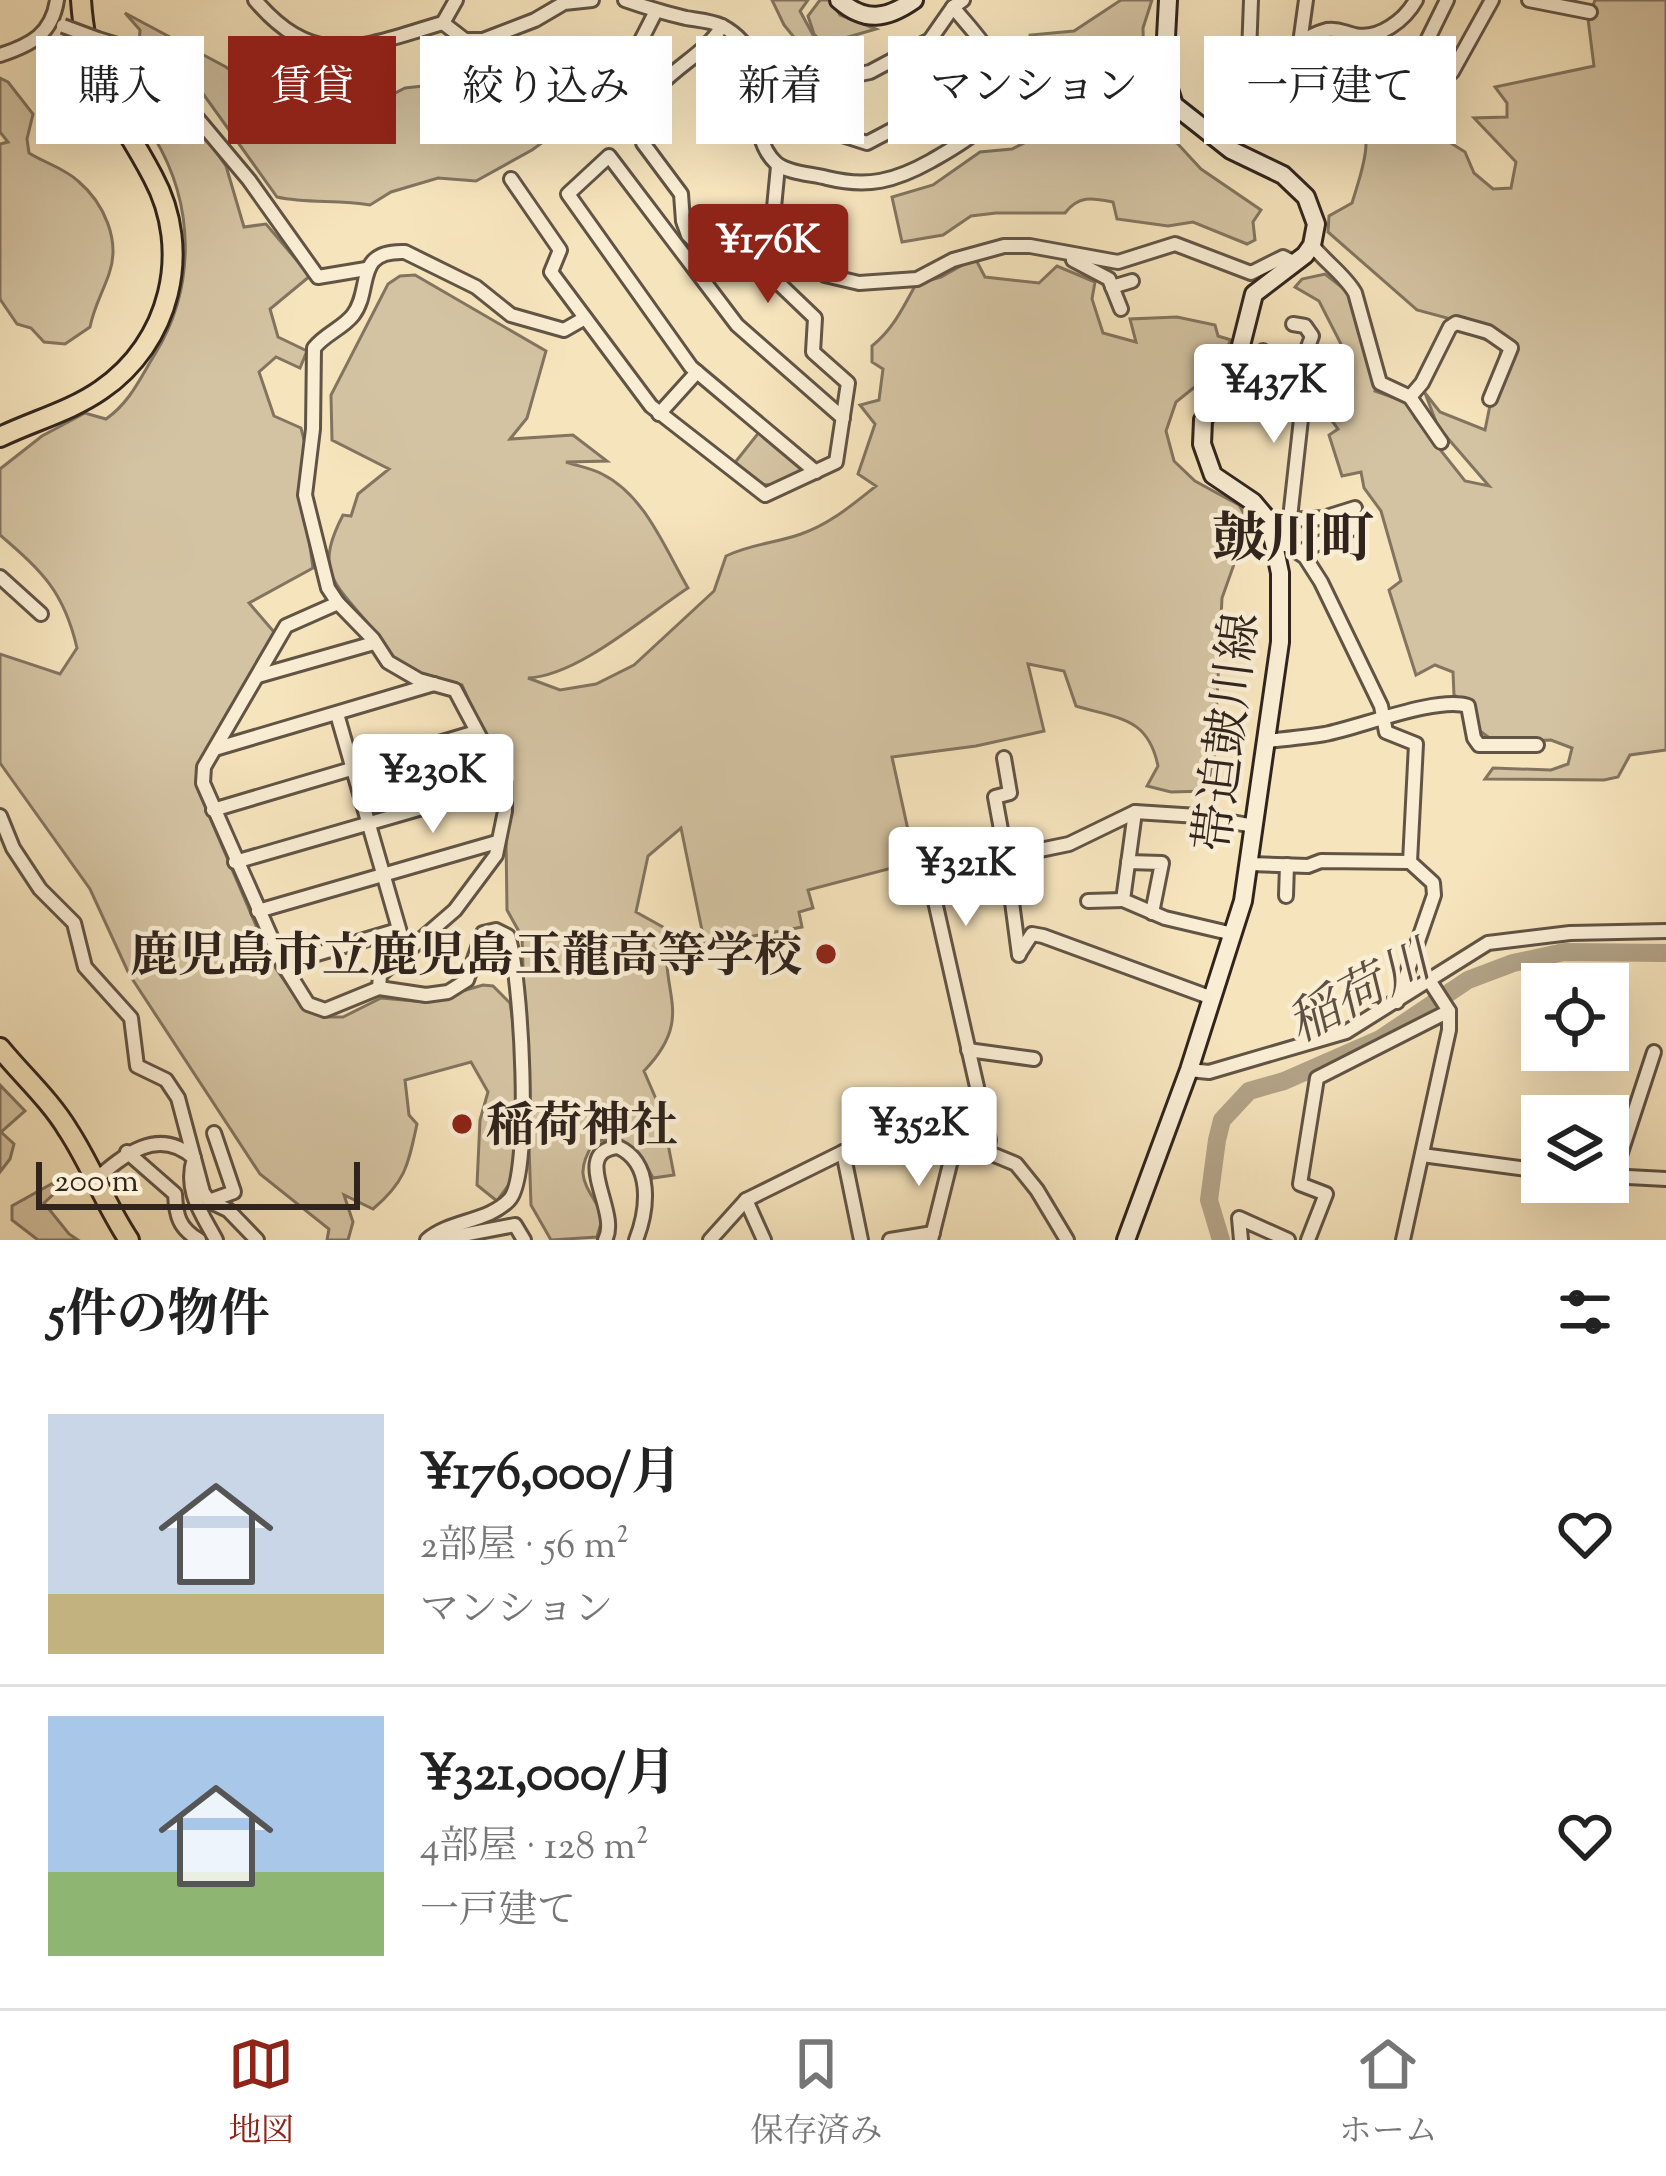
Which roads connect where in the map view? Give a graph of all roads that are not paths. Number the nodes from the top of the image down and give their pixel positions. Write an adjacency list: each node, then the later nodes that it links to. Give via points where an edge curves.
1 (57, 0): 20 (street)
2 (81, 0): 56 (main road, via 95,80 164,200 170,289 151,340 115,380)
3 (255, 0): 22 (street)
4 (456, 0): 19 (street)
5 (592, 0): 19 (street, via 564,3 482,40 465,40)
6 (625, 0): 17 (street)
7 (914, 0): 15 (street, via 883,17)
8 (1168, 0): 39 (street, via 1164,74 1174,105 1306,197 1316,224)
9 (1251, 0): 25 (street)
10 (1306, 0): 26 (street)
11 (1416, 0): 29 (street, via 1400,21)
12 (1447, 0): 13 (street, via 1420,55 1437,79 1452,72)
13 (1492, 0)
14 (1529, 0): 18 (street)
15 (840, 1)
16 (958, 3): 23 (street); 24 (street)
17 (656, 11): 21 (street); 21 (street, via 629,64 661,84 708,50)
18 (1590, 12)
19 (443, 23): 30 (street)
20 (57, 24): 31 (street); 43 (street, bridge, via 170,70 189,90 192,112 318,277)
21 (722, 26): 36 (street, via 757,63 762,132)
22 (302, 36)
23 (933, 36)
24 (979, 36)
25 (1250, 36)
26 (1301, 36)
27 (1315, 36): 28 (street, via 1337,29)
28 (1357, 36)
29 (1363, 36)
30 (396, 37)
31 (0, 55)
32 (888, 62): 33 (street, via 835,79 828,109 842,135 867,143)
33 (888, 132)
34 (644, 144): 40 (street, via 682,194 688,235 724,272)
35 (955, 144): 36 (street, via 876,184)
36 (778, 166): 38 (street)
37 (511, 179): 47 (street, via 560,250 551,272)
38 (773, 218): 40 (street); 41 (street, via 825,275 859,283 917,279 1004,246)
39 (1312, 245): 42 (street, 帯迫皷川線); 52 (street, via 1355,293 1380,383)
40 (745, 250): 55 (street, via 815,317 813,352 848,383)
41 (1067, 255): 42 (street, via 1118,262 1175,244 1251,273 1283,257); 45 (street)
42 (1294, 263): 62 (street, 帯迫皷川線, via 1254,294 1241,358 1202,427 1213,475 1260,509)
43 (366, 269): 47 (street, via 379,256 405,252 476,287 511,315 564,330); 64 (street, via 352,317 320,339 312,358 305,495)
44 (1132, 280): 45 (street)
45 (1112, 287): 46 (street)
46 (1121, 309)
47 (585, 318): 54 (street)
48 (1293, 324): 51 (street, via 1312,336)
49 (1263, 351): 51 (street)
50 (697, 372): 54 (street); 55 (street, via 568,194 609,156 737,325); 58 (street)
51 (1296, 380): 60 (street, via 1304,392)
52 (1410, 397): 53 (street, via 1456,323 1511,348); 57 (street)
53 (1490, 399)
54 (659, 414): 58 (street, via 765,495)
55 (843, 418): 58 (street, via 836,461)
56 (0, 436)
57 (1442, 442)
58 (816, 472)
59 (1355, 508): 60 (street)
60 (1289, 520): 62 (street)
61 (1354, 528): 62 (street)
62 (1287, 547): 70 (street, via 1338,611); 72 (street, 帯迫皷川線)
63 (0, 577): 65 (street)
64 (338, 603): 66 (street); 67 (street, via 286,626)
65 (41, 614)
66 (374, 643): 67 (street); 68 (street, via 401,671)
67 (258, 676): 74 (street)
68 (435, 683): 69 (street); 71 (street, via 454,690)
69 (337, 714): 74 (street); 76 (street)
70 (1382, 721): 72 (street); 73 (street, via 1461,703 1479,745); 87 (street, via 1393,737 1416,744)
71 (476, 732): 76 (street); 77 (street)
72 (1267, 741): 82 (street, 帯迫皷川線)
73 (1537, 745)
74 (218, 748): 78 (street, via 202,775)
75 (1004, 758): 84 (street, via 1010,793 994,797)
76 (352, 768): 78 (street); 81 (street)
77 (505, 784): 81 (street); 83 (street)
78 (213, 810): 85 (street)
79 (1135, 812): 82 (street); 84 (street, via 1069,844); 86 (street)
80 (0, 816): 119 (street, via 40,889 74,923 85,967 131,1018 137,1066 174,1090)
81 (367, 823): 85 (street); 91 (street)
82 (1254, 826): 88 (street, 帯迫皷川線)
83 (497, 842): 91 (street); 100 (street, via 472,891)
84 (1006, 857): 104 (street, via 1019,955 1032,934 1043,936)
85 (235, 862): 95 (street)
86 (1128, 862): 93 (street); 96 (street, via 1162,863)
87 (1410, 862): 89 (street); 105 (street, via 1433,883 1434,895)
88 (1250, 864): 89 (street); 99 (street, 帯迫皷川線)
89 (1287, 865): 92 (street)
90 (927, 866): 108 (street)
91 (382, 877): 95 (street); 97 (street)
92 (1286, 896)
93 (1123, 900): 94 (street); 96 (street)
94 (1088, 901)
95 (258, 911): 101 (street)
96 (1152, 913): 99 (street)
97 (398, 930): 100 (street); 101 (street)
98 (1666, 931): 102 (street, via 1488,943)
99 (1233, 934): 104 (street, 帯迫皷川線)
100 (406, 953): 103 (street, via 380,975)
101 (284, 964): 103 (street, via 317,1009)
102 (1431, 982): 105 (street); 106 (street)
103 (379, 988): 131 (street, via 448,992 466,980 483,933 502,933 511,945 524,1054 517,1186 503,1205)
104 (1212, 998): 111 (street, 帯迫皷川線)
105 (1397, 1001): 111 (street, via 1346,1032 1209,1072)
106 (1448, 1009): 118 (street); 144 (street, via 1317,1078 1300,1184 1326,1194)
107 (0, 1048): 123 (main road, via 59,1117)
108 (968, 1050): 110 (street); 116 (street)
109 (1654, 1052): 112 (street)
110 (1034, 1059)
111 (1189, 1070): 141 (street, 帯迫皷川線)
112 (1629, 1124)
113 (214, 1133): 125 (street, via 234,1192)
114 (954, 1148): 115 (street, via 881,1141); 116 (street); 126 (street)
115 (843, 1152): 124 (street); 138 (street)
116 (987, 1152): 140 (street, via 1016,1164)
117 (127, 1153): 119 (street, via 152,1142); 123 (street); 128 (street, via 175,1194 176,1218)
118 (1422, 1155): 120 (street); 145 (street)
119 (194, 1158): 125 (street); 129 (street, via 192,1195)
120 (1521, 1169)
121 (1629, 1177): 122 (street)
122 (1666, 1178)
123 (95, 1180): 127 (main road)
124 (746, 1200): 136 (street); 137 (street)
125 (209, 1201): 130 (street)
126 (932, 1236): 139 (street)
127 (129, 1240)
128 (199, 1240)
129 (216, 1240)
130 (257, 1240)
131 (427, 1240)
132 (437, 1240): 133 (street, via 515,1225)
133 (524, 1240)
134 (605, 1240): 135 (street, via 611,1227 595,1166 605,1148 618,1147 644,1175)
135 (636, 1240)
136 (710, 1240)
137 (764, 1240)
138 (861, 1240)
139 (890, 1240)
140 (1067, 1240)
141 (1126, 1240)
142 (1241, 1240): 143 (street, via 1239,1218)
143 (1288, 1240)
144 (1308, 1240)
145 (1403, 1240)

